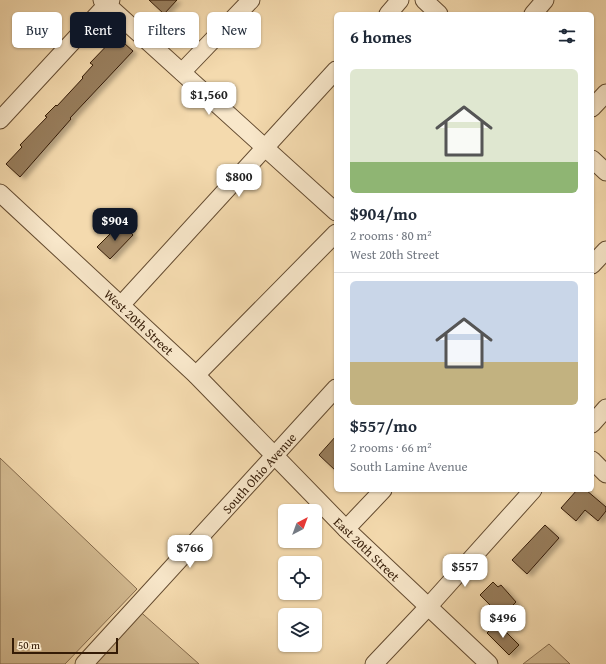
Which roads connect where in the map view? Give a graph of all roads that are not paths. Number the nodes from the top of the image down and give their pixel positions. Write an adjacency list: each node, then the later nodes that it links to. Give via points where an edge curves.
1 (251, 0): 9 (street)
2 (400, 0): 6 (street)
3 (424, 0): 7 (street)
4 (545, 0): 8 (street)
5 (106, 1): 9 (street); 13 (street)
6 (390, 12)
7 (437, 12)
8 (534, 12)
9 (182, 72): 14 (street)
10 (334, 72): 14 (street)
11 (606, 93): 12 (street)
12 (594, 106)
13 (0, 120)
14 (266, 148): 18 (street); 22 (street)
15 (594, 161): 16 (street)
16 (606, 172)
17 (0, 193): 22 (street, West 20th Street)
18 (334, 210)
19 (334, 235): 23 (street)
20 (606, 250): 21 (street)
21 (594, 263)
22 (121, 305): 23 (street, West 20th Street)
23 (196, 375): 27 (street, West 20th Street)
24 (334, 390): 27 (street, South Ohio Avenue)
25 (606, 408): 26 (street)
26 (594, 422)
27 (274, 455): 32 (street, East 20th Street); 34 (street, South Ohio Avenue)
28 (594, 462): 29 (street)
29 (606, 474)
30 (381, 492): 32 (street)
31 (531, 492): 33 (street)
32 (346, 529): 33 (street, East 20th Street)
33 (428, 607): 35 (street); 36 (street, East 20th Street)
34 (84, 664)
35 (374, 664)
36 (489, 664)

